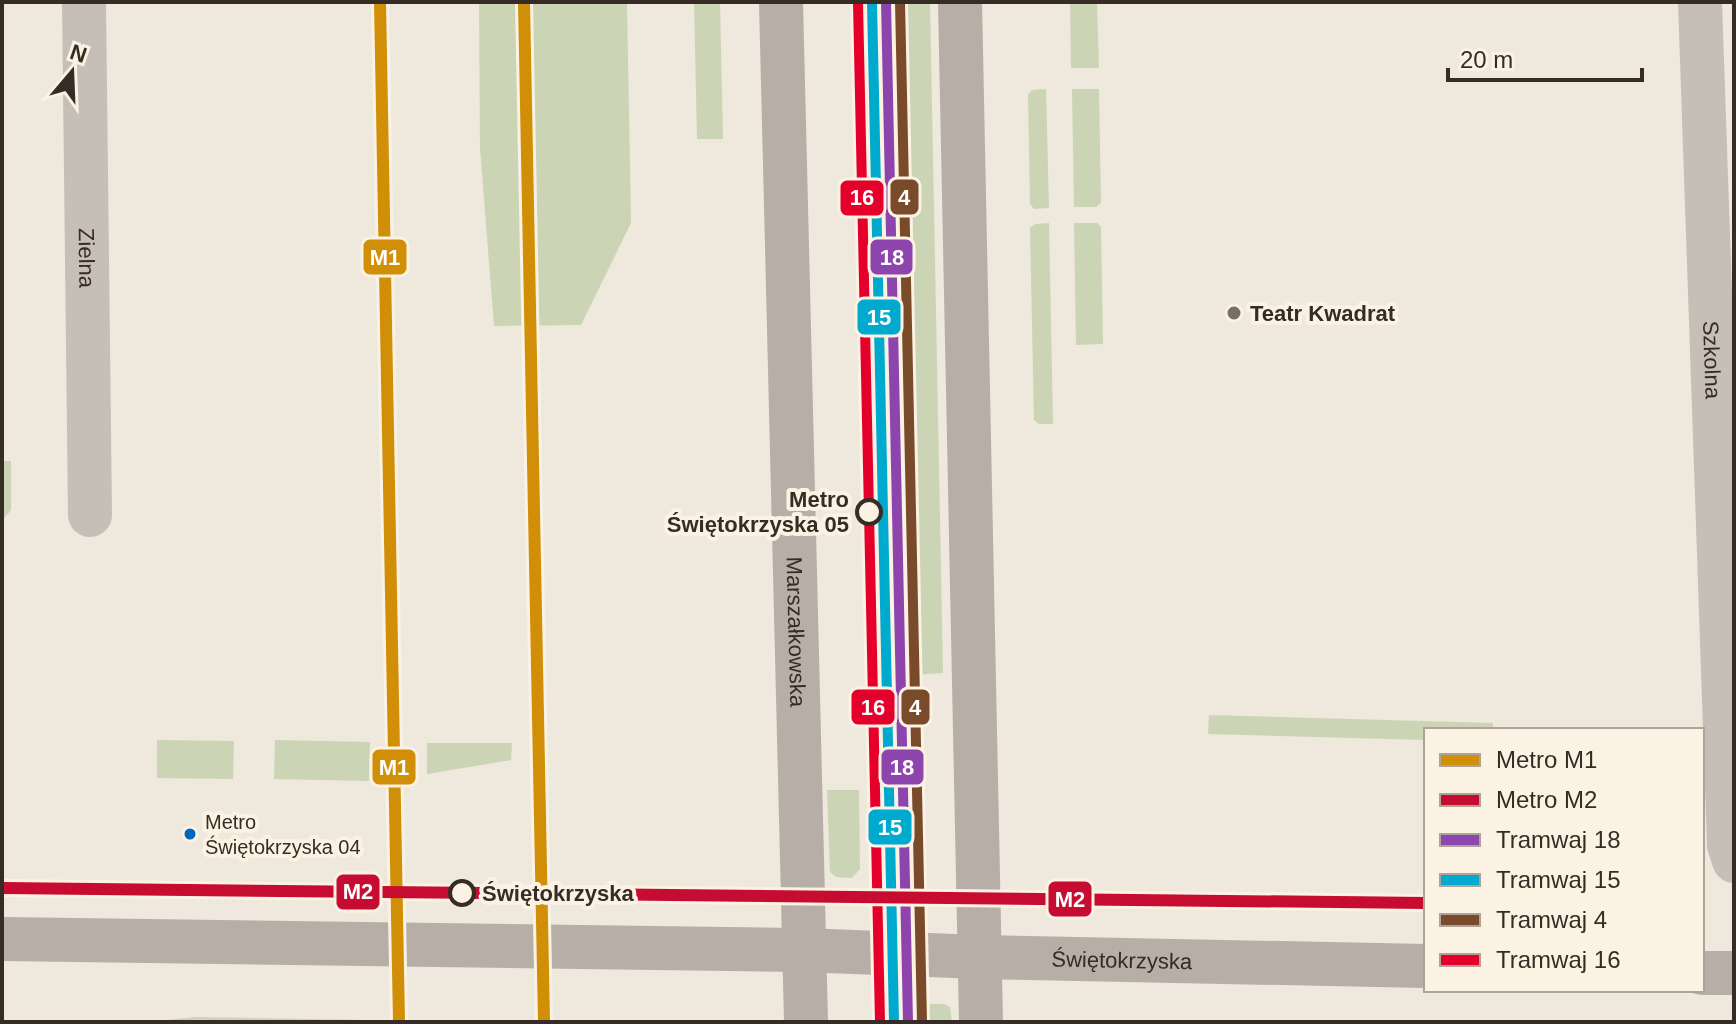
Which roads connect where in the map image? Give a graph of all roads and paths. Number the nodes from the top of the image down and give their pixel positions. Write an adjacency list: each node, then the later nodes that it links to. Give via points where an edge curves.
1 (84, 2): 5 (street, Zielna)
2 (781, 2): 8 (main road, Marszałkowska)
3 (960, 2): 9 (main road)
4 (1700, 2): 6 (street, Szkolna, via 1728,820)
5 (90, 515)
6 (1734, 861)
7 (2, 939): 8 (main road, Świętokrzyska)
8 (803, 950): 9 (main road, Świętokrzyska); 13 (main road, Marszałkowska)
9 (979, 957): 10 (main road, Świętokrzyska); 14 (main road)
10 (1424, 966)
11 (1704, 973): 12 (main road)
12 (1734, 973)
13 (806, 1022)
14 (981, 1022)

